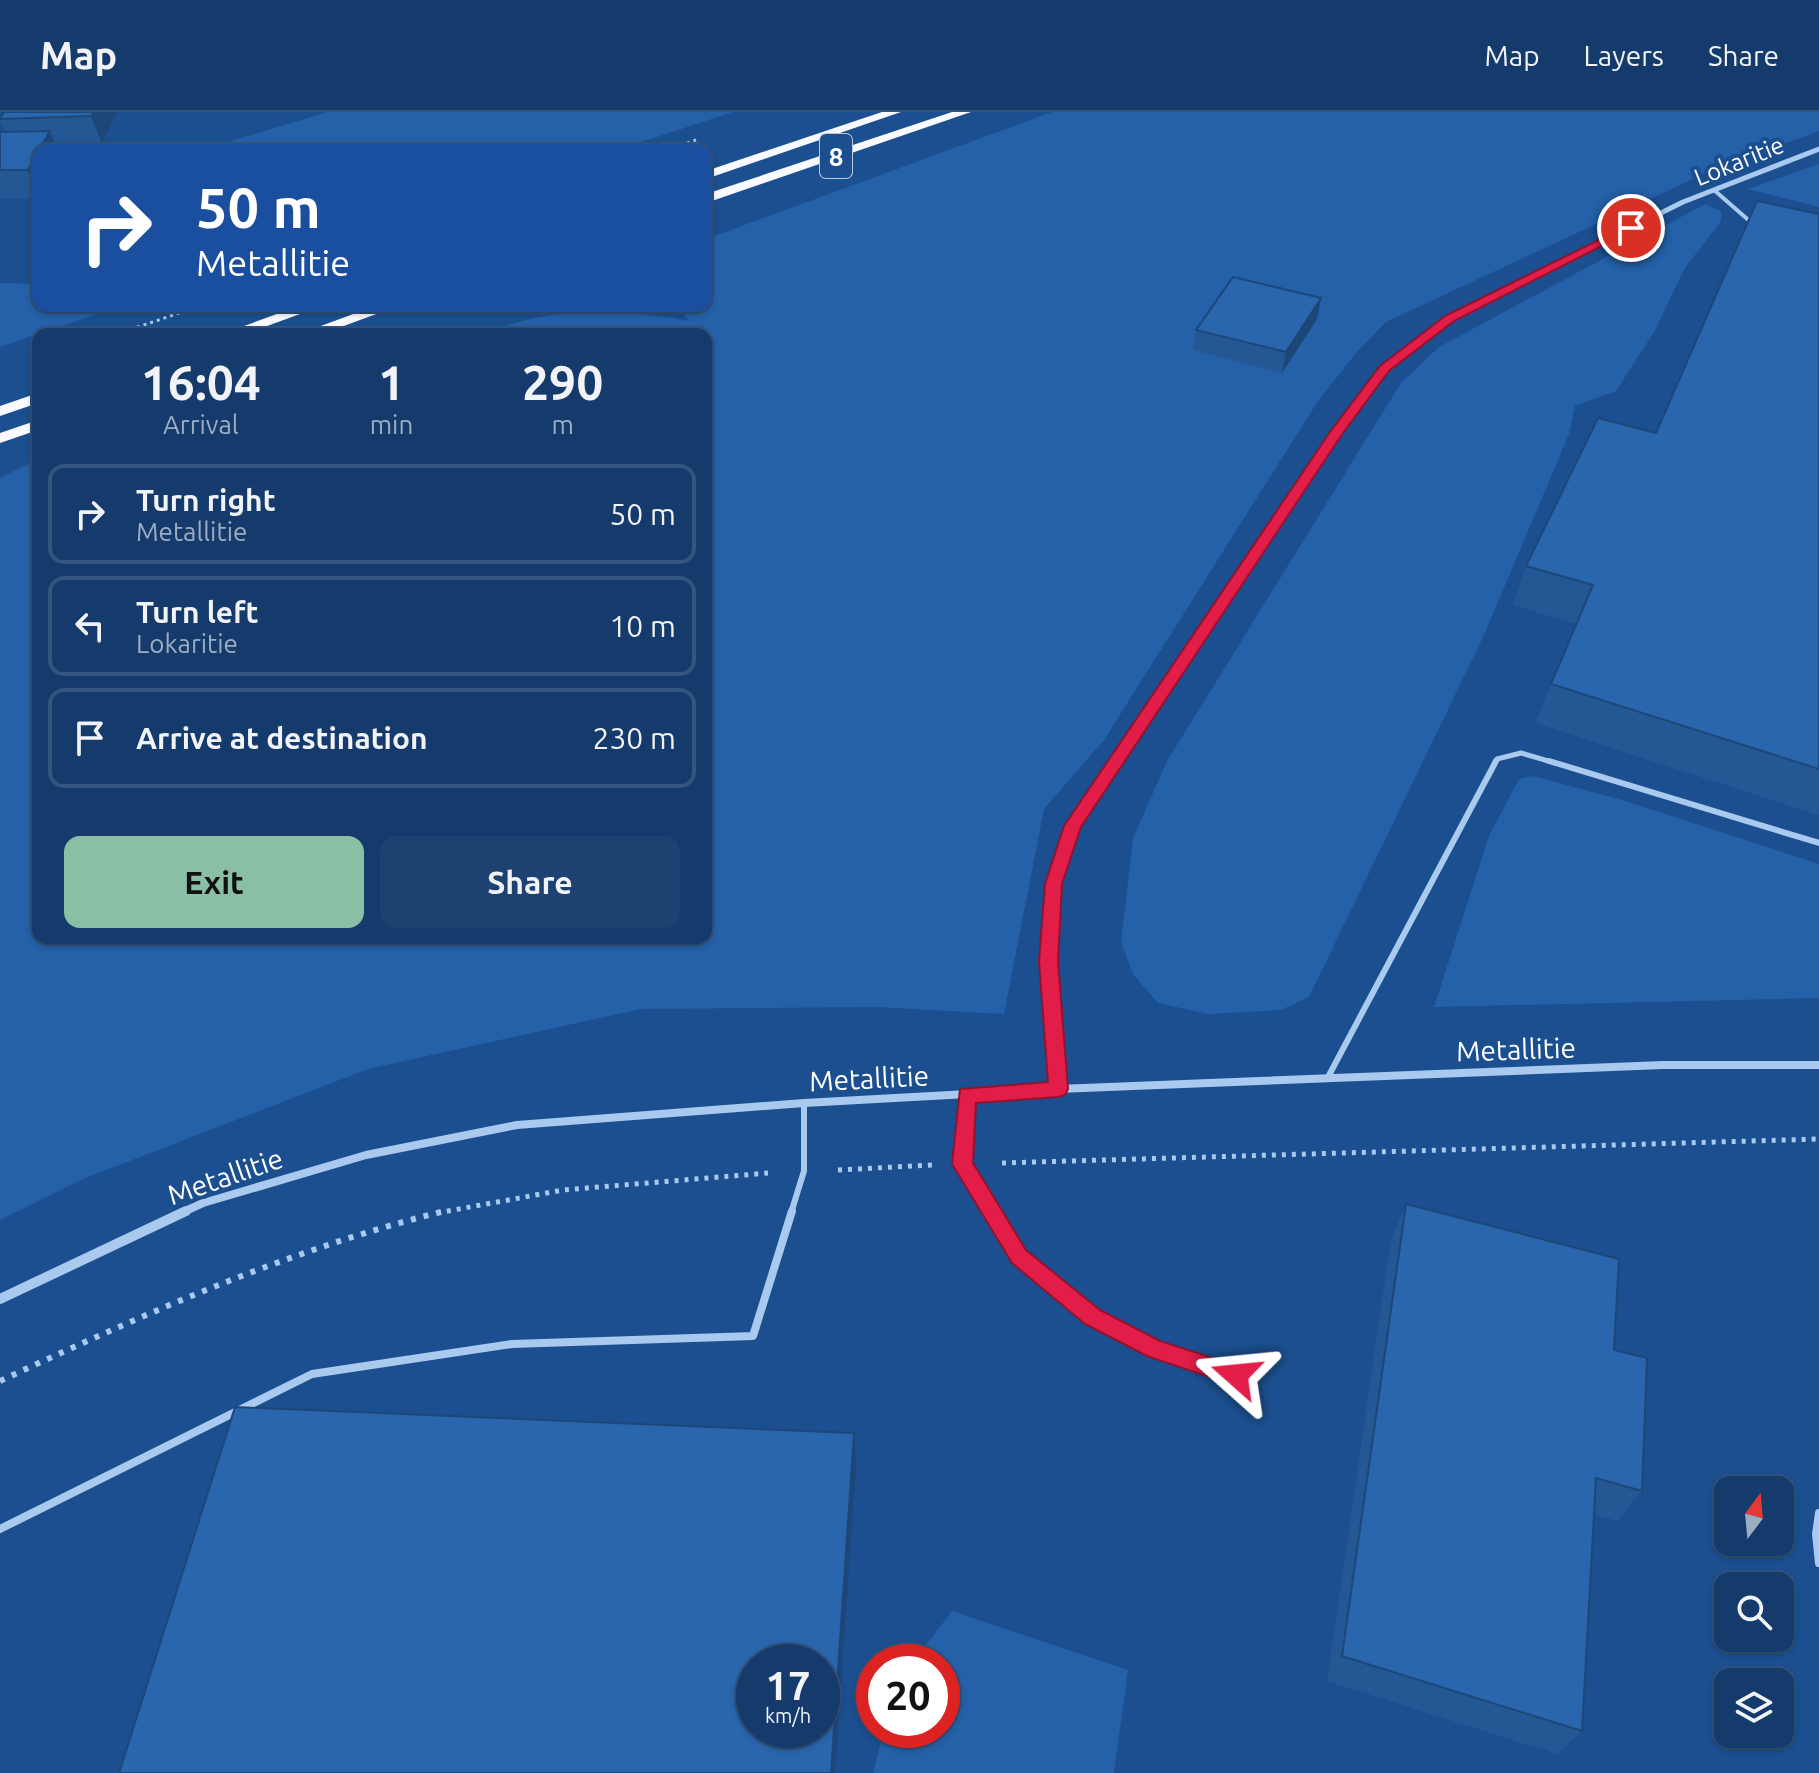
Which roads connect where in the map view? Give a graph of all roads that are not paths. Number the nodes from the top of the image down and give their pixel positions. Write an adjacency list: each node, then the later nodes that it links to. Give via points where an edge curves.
1 (895, 112): 4 (highway, 8)
2 (965, 112): 6 (highway, 8)
3 (1819, 149): 5 (street, Lokaritie)
4 (712, 173)
5 (1714, 190): 7 (lane, via 1743,217); 19 (street, Lokaritie, via 1449,318 1384,368 1337,432 1073,826 1053,884 1049,961)
6 (712, 197)
7 (1767, 227)
8 (296, 312): 10 (highway)
9 (372, 312): 11 (highway)
10 (248, 328)
11 (325, 328)
12 (32, 400): 13 (highway)
13 (0, 411)
14 (32, 427): 15 (highway)
15 (0, 438)
16 (1819, 843): 18 (lane, via 1521,753 1497,759)
17 (1819, 1065): 18 (street, Metallitie, via 1663,1065)
18 (1327, 1079): 19 (street, Metallitie)
19 (1058, 1089): 20 (street, Metallitie)
20 (967, 1095): 21 (street, Metallitie); 23 (lane, via 962,1164 1019,1256 1092,1317 1155,1349)
21 (804, 1103): 22 (street, Metallitie, via 517,1125 366,1155 203,1203); 25 (lane, via 804,1171 753,1336 512,1344 312,1374)
22 (0, 1299)
23 (1236, 1375)
24 (1819, 1513): 26 (lane)
25 (0, 1529)
26 (1819, 1563)

